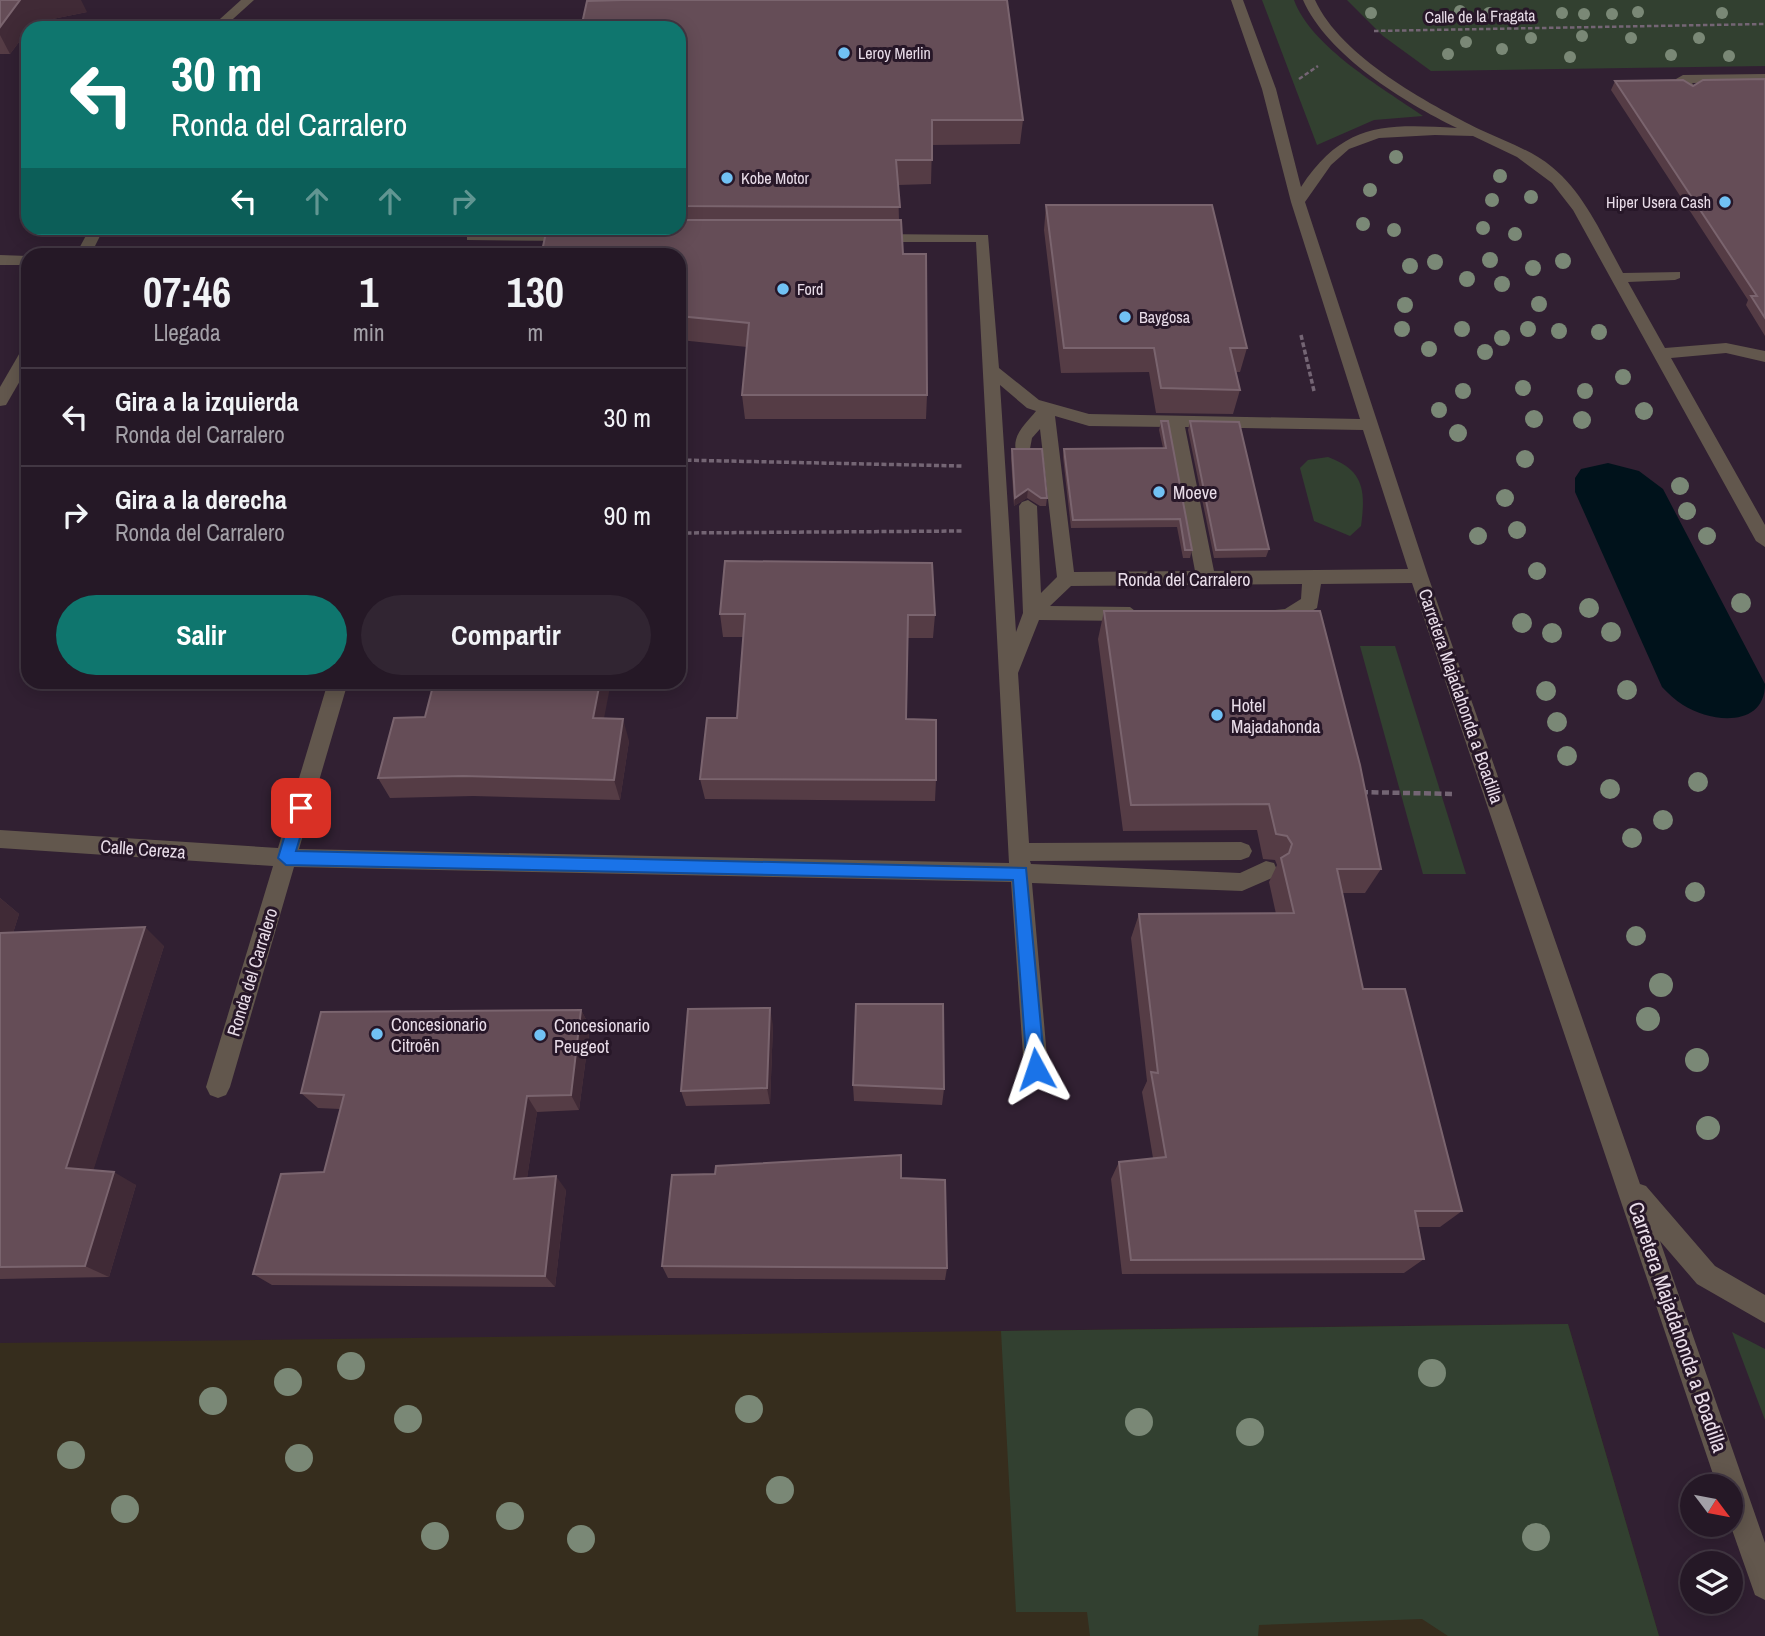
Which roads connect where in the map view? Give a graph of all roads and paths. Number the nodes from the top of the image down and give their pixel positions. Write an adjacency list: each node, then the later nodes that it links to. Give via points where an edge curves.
1 (248, 0): 4 (street)
2 (1237, 0): 10 (street, Carretera Majadahonda a Boadilla, via 1269,89)
3 (1309, 0): 9 (street, via 1345,48 1396,90)
4 (224, 21)
5 (1765, 24): 6 (path, Calle de la Fragata)
6 (1363, 31)
7 (1765, 78): 8 (street, via 1683,79)
8 (1689, 88)
9 (1477, 133): 10 (street, via 1400,130 1356,140 1330,157); 17 (street, via 1521,151 1556,176)
10 (1298, 202): 25 (street, Carretera Majadahonda a Boadilla)
11 (538, 235): 12 (street)
12 (582, 237)
13 (859, 238): 21 (street, via 983,238)
14 (0, 260): 15 (street)
15 (21, 260)
16 (1675, 275): 17 (street)
17 (1618, 278): 18 (street)
18 (1660, 354): 19 (street, via 1717,346 1743,348); 32 (street)
19 (1765, 357)
20 (21, 365): 22 (street)
21 (990, 369): 23 (street); 28 (street)
22 (0, 401)
23 (1046, 410): 24 (street, via 1089,420); 26 (street, via 1024,437); 35 (street)
24 (1177, 424): 25 (street); 36 (street)
25 (1371, 425): 33 (street, Carretera Majadahonda a Boadilla)
26 (1023, 450)
27 (686, 460): 28 (path)
28 (996, 467): 30 (street)
29 (1028, 506): 37 (street)
30 (1000, 531): 31 (path); 40 (street)
31 (686, 533)
32 (1765, 541)
33 (1419, 576): 34 (street, Ronda del Carralero); 51 (street, Carretera Majadahonda a Boadilla)
34 (1312, 578): 36 (street, Ronda del Carralero); 39 (street, via 1310,603 1288,616)
35 (1066, 579): 36 (street, Ronda del Carralero); 37 (street)
36 (1206, 579)
37 (1032, 612): 38 (street); 40 (street)
38 (1153, 614)
39 (1247, 616)
40 (1009, 678): 47 (street)
41 (336, 689): 46 (street, Ronda del Carralero)
42 (1358, 792): 43 (path)
43 (1458, 794)
44 (0, 839): 46 (street, Calle Cereza)
45 (1241, 851): 47 (street)
46 (286, 858): 47 (street); 50 (street, Ronda del Carralero)
47 (1020, 863): 48 (street, via 1242,882); 49 (street)
48 (1266, 870)
49 (1036, 1069)
50 (218, 1087)
51 (1631, 1189): 52 (street, Carretera Majadahonda a Boadilla, via 1706,1275); 53 (street, Carretera Majadahonda a Boadilla)
52 (1765, 1310)
53 (1765, 1585)

